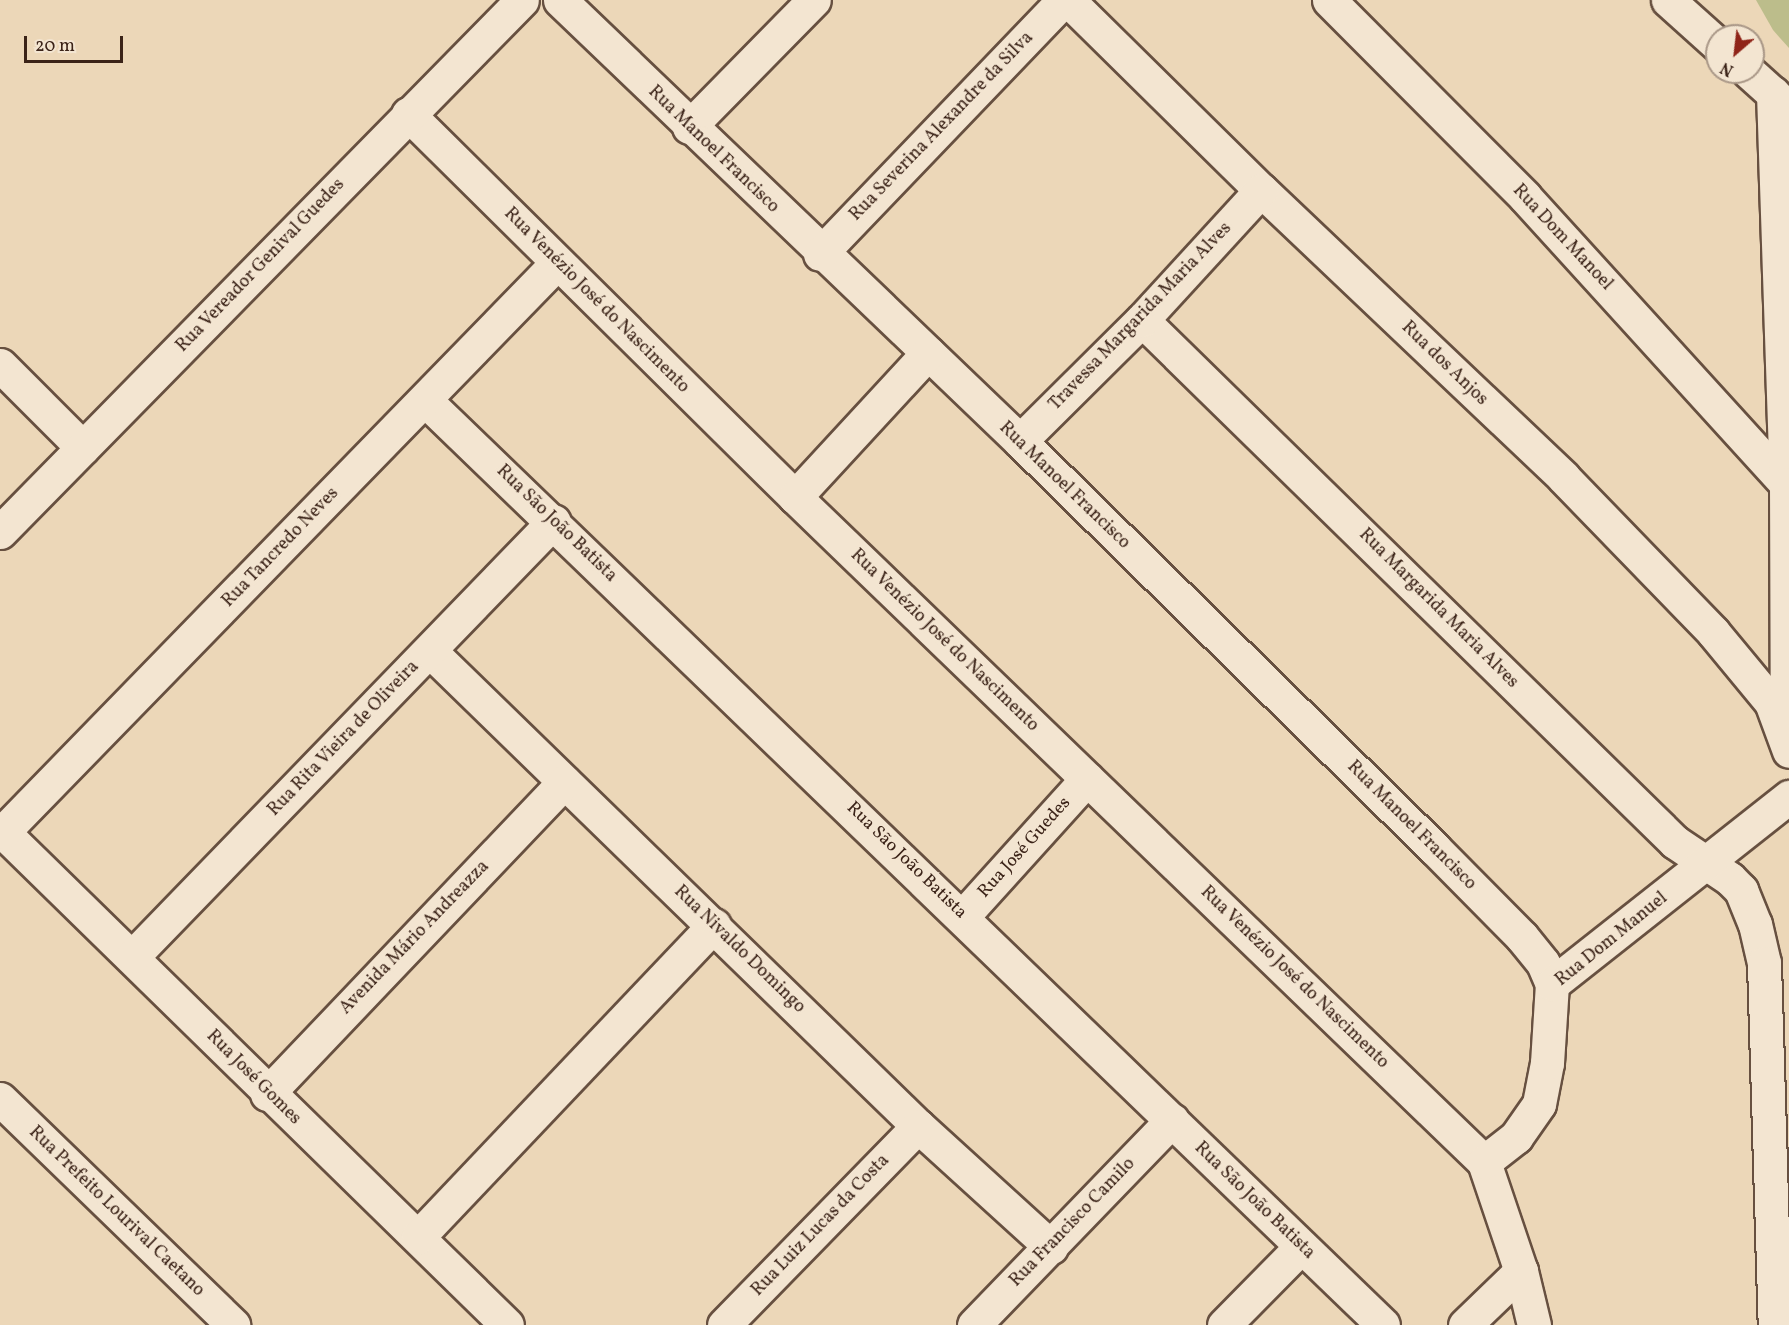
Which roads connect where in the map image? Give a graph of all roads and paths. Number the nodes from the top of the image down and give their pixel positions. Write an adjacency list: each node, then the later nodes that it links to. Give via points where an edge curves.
1 (560, 0): 11 (street, Rua Manoel Francisco)
2 (814, 0): 11 (street)
3 (1066, 0): 12 (street, Rua dos Anjos); 13 (street, Rua Severina Alexandre da Silva)
4 (1329, 0): 21 (street, Rua Dom Manoel, via 1525,197)
5 (1668, 0): 7 (street)
6 (507, 5): 10 (street, Rua Vereador Genival Guedes)
7 (1705, 33)
8 (1762, 84): 9 (street)
9 (1781, 101): 21 (street)
10 (408, 114): 14 (street, Rua Venézio José do Nascimento); 20 (street, Rua Vereador Genival Guedes)
11 (689, 127): 13 (street, Rua Manoel Francisco)
12 (1261, 190): 15 (street, Travessa Margarida Maria Alves); 26 (street, Rua dos Anjos, via 1563,477 1706,624 1772,702)
13 (820, 254): 16 (street, Rua Manoel Francisco)
14 (557, 262): 18 (street, Rua Tancredo Neves); 22 (street, Rua Venézio José do Nascimento)
15 (1142, 320): 19 (street, Travessa Margarida Maria Alves); 31 (street, Rua Margarida Maria Alves, via 1675,842)
16 (928, 354): 19 (street, Rua Manoel Francisco); 22 (street)
17 (0, 365): 20 (street)
18 (426, 400): 23 (street, Rua São João Batista); 30 (street, Rua Tancredo Neves)
19 (1020, 441): 35 (street, Rua Manoel Francisco, via 1522,937 1543,963)
20 (83, 448): 24 (street, Rua Vereador Genival Guedes)
21 (1786, 484): 26 (street)
22 (795, 497): 27 (street, Rua Venézio José do Nascimento)
23 (554, 521): 25 (street, Rua Rita Vieira de Oliveira); 32 (street, Rua São João Batista)
24 (0, 532)
25 (430, 651): 28 (street, Rua Nivaldo Domingo); 34 (street, Rua Rita Vieira de Oliveira)
26 (1788, 744)
27 (1087, 779): 32 (street, Rua José Guedes); 40 (street, Rua Venézio José do Nascimento)
28 (564, 782): 33 (street, Rua Nivaldo Domingo); 36 (street, Avenida Mário Andreazza)
29 (1789, 797): 31 (street, Rua Dom Manuel)
30 (2, 830): 34 (street, Rua José Gomes)
31 (1708, 864): 35 (street, Rua Dom Manuel); 53 (street, Rua Margarida Maria Alves, via 1741,891 1755,924 1764,963)
32 (963, 916): 38 (street, Rua São João Batista)
33 (714, 925): 39 (street, Rua Nivaldo Domingo); 41 (street)
34 (133, 957): 36 (street, Rua José Gomes)
35 (1552, 984): 40 (street, Rua Dom Manuel, via 1547,1063 1539,1104 1516,1137)
36 (267, 1094): 41 (street, Rua José Gomes)
37 (0, 1099): 45 (street, Rua Prefeito Lourival Caetano)
38 (1172, 1120): 42 (street, Rua Francisco Camilo); 43 (street, Rua São João Batista)
39 (918, 1126): 42 (street, Rua Nivaldo Domingo); 47 (street, Rua Luiz Lucas da Costa)
40 (1484, 1162): 44 (street)
41 (418, 1237): 46 (street, Rua José Gomes)
42 (1051, 1247): 48 (street, Rua Francisco Camilo)
43 (1301, 1247): 49 (street); 50 (street, Rua São João Batista)
44 (1521, 1271): 51 (street); 52 (street)
45 (233, 1325)
46 (507, 1325)
47 (724, 1325)
48 (974, 1325)
49 (1224, 1325)
50 (1383, 1325)
51 (1465, 1325)
52 (1534, 1325)
53 (1775, 1325)

